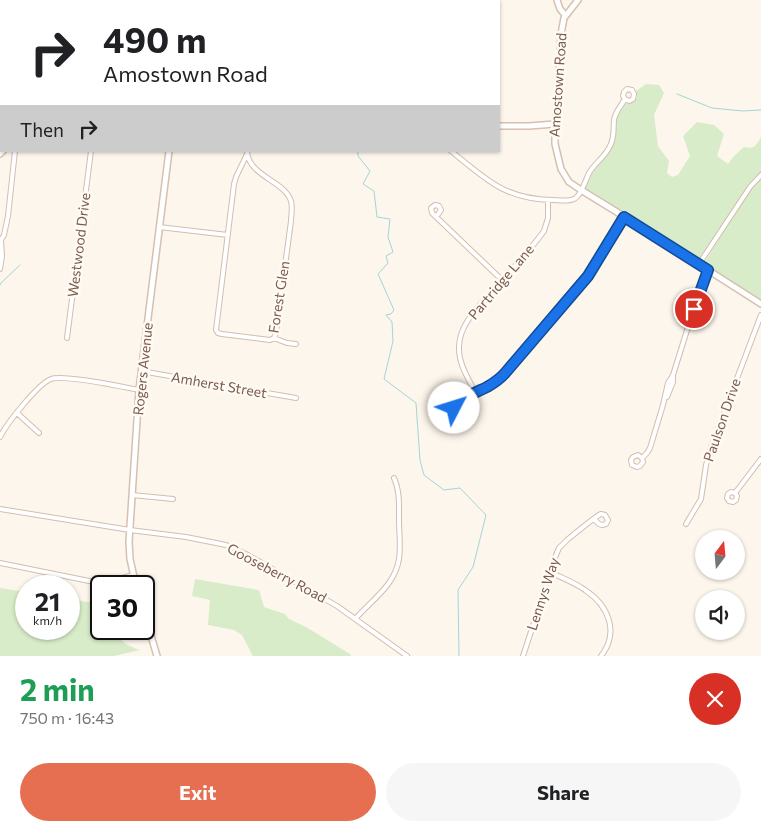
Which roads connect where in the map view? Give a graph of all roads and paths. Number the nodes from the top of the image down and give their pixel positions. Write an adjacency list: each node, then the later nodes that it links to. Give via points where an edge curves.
1 (557, 0): 3 (main road, Amostown Road)
2 (578, 0): 3 (main road)
3 (565, 15): 5 (main road, Amostown Road)
4 (625, 100): 13 (street, via 615,115 611,145 590,171)
5 (555, 124): 6 (main road); 13 (main road, Amostown Road, via 555,144 561,169 569,182)
6 (500, 126)
7 (15, 152): 19 (street, via 8,216)
8 (92, 152): 26 (street, Westwood Drive)
9 (169, 152): 17 (main road, Rogers Avenue)
10 (452, 152): 14 (street, via 498,188 522,197)
11 (247, 153): 18 (street, Forest Glen, via 234,184); 27 (street, Forest Glen, via 255,168 284,190 292,204)
12 (761, 175): 20 (street)
13 (581, 190): 14 (street, via 573,200); 16 (main road, Amostown Road)
14 (548, 200): 23 (street, Partridge Lane, via 544,231)
15 (436, 217): 23 (street)
16 (624, 217): 20 (main road, Amostown Road); 31 (street, via 594,268 576,291 503,375)
17 (160, 227): 18 (street); 29 (main road, Rogers Avenue)
18 (228, 235): 27 (street, Forest Glen, via 216,331 230,336)
19 (0, 240): 21 (street)
20 (699, 264): 22 (main road, Amostown Road)
21 (0, 269)
22 (708, 270): 24 (main road, Amostown Road); 37 (street, via 672,384 648,451)
23 (502, 280): 31 (street, Partridge Lane, via 471,317 459,341 460,359)
24 (761, 304)
25 (761, 315): 45 (street, Paulson Drive, via 711,447 701,499)
26 (68, 338)
27 (274, 338): 28 (street)
28 (296, 344)
29 (142, 372): 30 (main road, Rogers Avenue); 32 (street, Amherst Street)
30 (139, 390): 34 (street, via 53,378 34,392); 41 (main road, Rogers Avenue)
31 (475, 392): 33 (street)
32 (296, 398)
33 (462, 402)
34 (17, 413): 35 (street); 36 (street)
35 (39, 433)
36 (0, 436)
37 (642, 458)
38 (761, 459): 40 (street)
39 (394, 478): 51 (street, via 400,502 398,564 385,588)
40 (735, 493)
41 (132, 495): 42 (street); 46 (main road, Rogers Avenue)
42 (173, 499)
43 (0, 509): 46 (street, Gooseberry Road)
44 (594, 519): 48 (street, Lennys Way, via 562,545)
45 (686, 524)
46 (130, 530): 49 (main road, Rogers Avenue); 51 (street, Gooseberry Road, via 230,547)
47 (0, 563): 50 (street)
48 (550, 572): 55 (street, Lennys Way); 56 (street, via 588,592 606,612 611,626 610,636)
49 (133, 575)
50 (90, 581)
51 (356, 618): 54 (street, Gooseberry Road)
52 (152, 640): 53 (main road)
53 (157, 656)
54 (407, 656)
55 (523, 656)
56 (601, 656)

